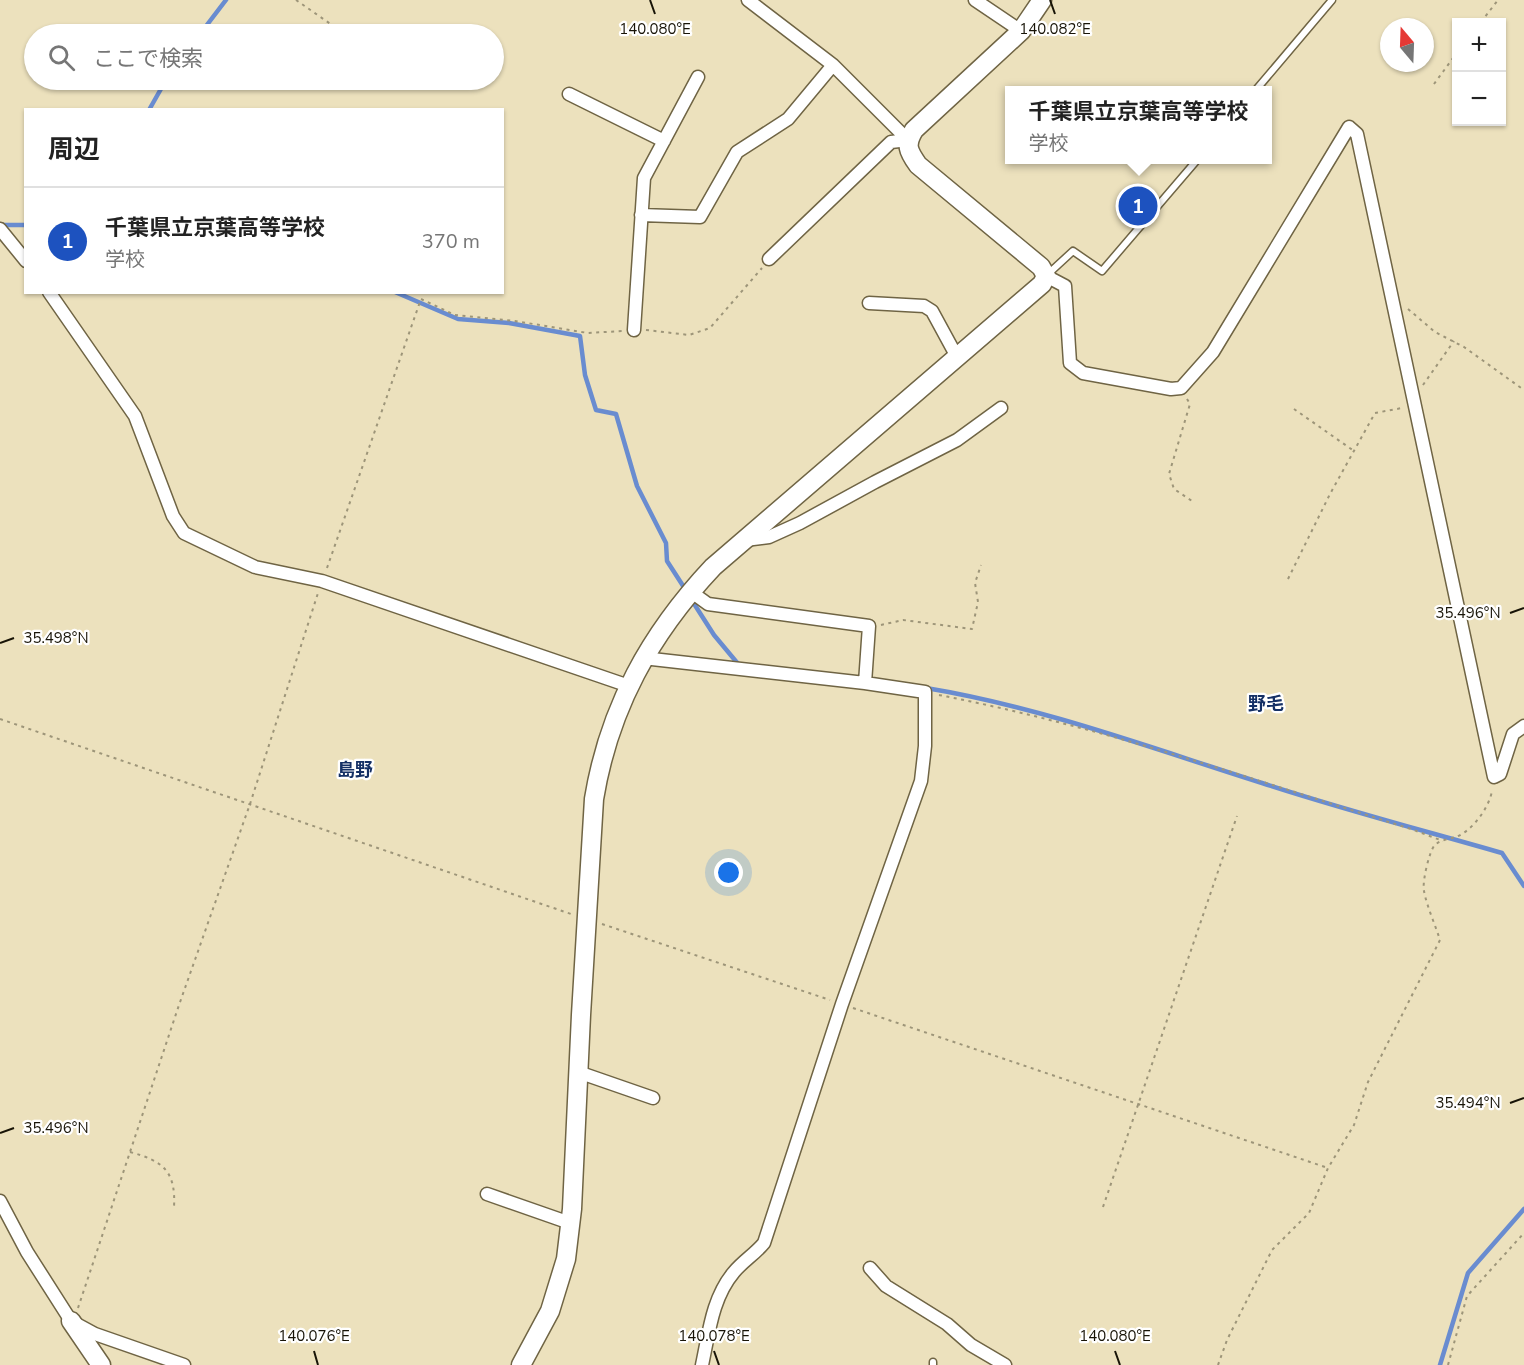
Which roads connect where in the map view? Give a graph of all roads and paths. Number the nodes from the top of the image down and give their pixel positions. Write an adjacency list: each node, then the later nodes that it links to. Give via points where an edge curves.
1 (296, 0): 8 (path)
2 (748, 0): 11 (street)
3 (975, 0): 9 (street)
4 (1042, 0): 9 (street)
5 (1332, 0): 14 (lane)
6 (1498, 0): 7 (path)
7 (1484, 18)
8 (331, 24)
9 (1021, 32): 16 (street, via 914,130)
10 (1452, 59): 13 (path)
11 (833, 65): 16 (street); 19 (street, via 788,118 736,152 700,217)
12 (698, 77): 17 (street)
13 (1434, 84)
14 (1259, 86)
15 (569, 94): 17 (street)
16 (908, 140): 22 (street, via 891,142); 23 (street, via 910,154 918,165 1041,267)
17 (664, 141): 19 (street, via 644,178)
18 (1193, 164): 23 (lane, via 1102,271 1073,251)
19 (641, 215): 27 (street)
20 (0, 229): 21 (street)
21 (24, 259)
22 (769, 259): 27 (path, via 710,328 689,335)
23 (1046, 276): 29 (street, via 1042,284); 30 (street, via 1065,286 1070,363 1083,374)
24 (50, 294): 40 (street, via 135,416 173,516 184,533 255,567)
25 (1392, 302): 28 (path); 30 (street, via 1357,134 1348,127 1213,352); 32 (street)
26 (869, 303): 29 (street, via 924,306 932,311)
27 (634, 330): 40 (path, via 588,333 455,315 422,298)
28 (1454, 341): 31 (path); 32 (path)
29 (957, 357): 37 (street)
30 (1181, 388): 36 (path, via 1190,404 1169,474 1174,489)
31 (1524, 390)
32 (1413, 400): 35 (path, via 1375,413); 49 (street)
33 (1000, 408): 37 (street, via 957,440 800,524 769,537)
34 (1294, 409): 35 (path)
35 (1354, 451): 39 (path)
36 (1192, 501)
37 (743, 540): 41 (street)
38 (981, 565): 42 (path, via 975,583 978,602 972,629 903,620)
39 (1288, 579)
40 (322, 581): 45 (street); 50 (path)
41 (690, 591): 42 (street, via 708,604); 43 (street)
42 (869, 626): 44 (street)
43 (643, 658): 44 (street); 45 (street)
44 (865, 683): 46 (street)
45 (629, 686): 53 (street, via 599,767)
46 (926, 692): 52 (path, via 1136,743); 54 (street, via 921,781)
47 (0, 719): 50 (path)
48 (1524, 726): 49 (street, via 1514,734 1500,774)
49 (1494, 777): 52 (path, via 1491,795 1473,825)
50 (250, 804): 53 (path); 58 (path)
51 (1237, 816): 57 (path)
52 (1443, 841): 59 (path, via 1434,846 1423,889 1440,940 1368,1082 1354,1125)
53 (587, 919): 54 (path); 55 (street)
54 (842, 1004): 57 (path); 71 (street, via 764,1243 718,1294)
55 (578, 1072): 56 (street); 64 (street)
56 (652, 1098)
57 (1137, 1104): 59 (path); 63 (path)
58 (130, 1152): 62 (path, via 159,1162 166,1169 175,1191); 67 (path)
59 (1328, 1168): 73 (path, via 1309,1213 1272,1250)
60 (487, 1194): 64 (street)
61 (0, 1202): 67 (street)
62 (174, 1207)
63 (1103, 1207)
64 (570, 1223): 70 (street, via 566,1259 550,1311)
65 (1524, 1233): 74 (path, via 1467,1296)
66 (870, 1268): 72 (street, via 886,1286 947,1324 983,1354)
67 (71, 1320): 68 (street); 69 (street, via 95,1334)
68 (101, 1365)
69 (184, 1365)
70 (521, 1365)
71 (702, 1365)
72 (1005, 1365)
73 (1218, 1365)
74 (1448, 1365)

